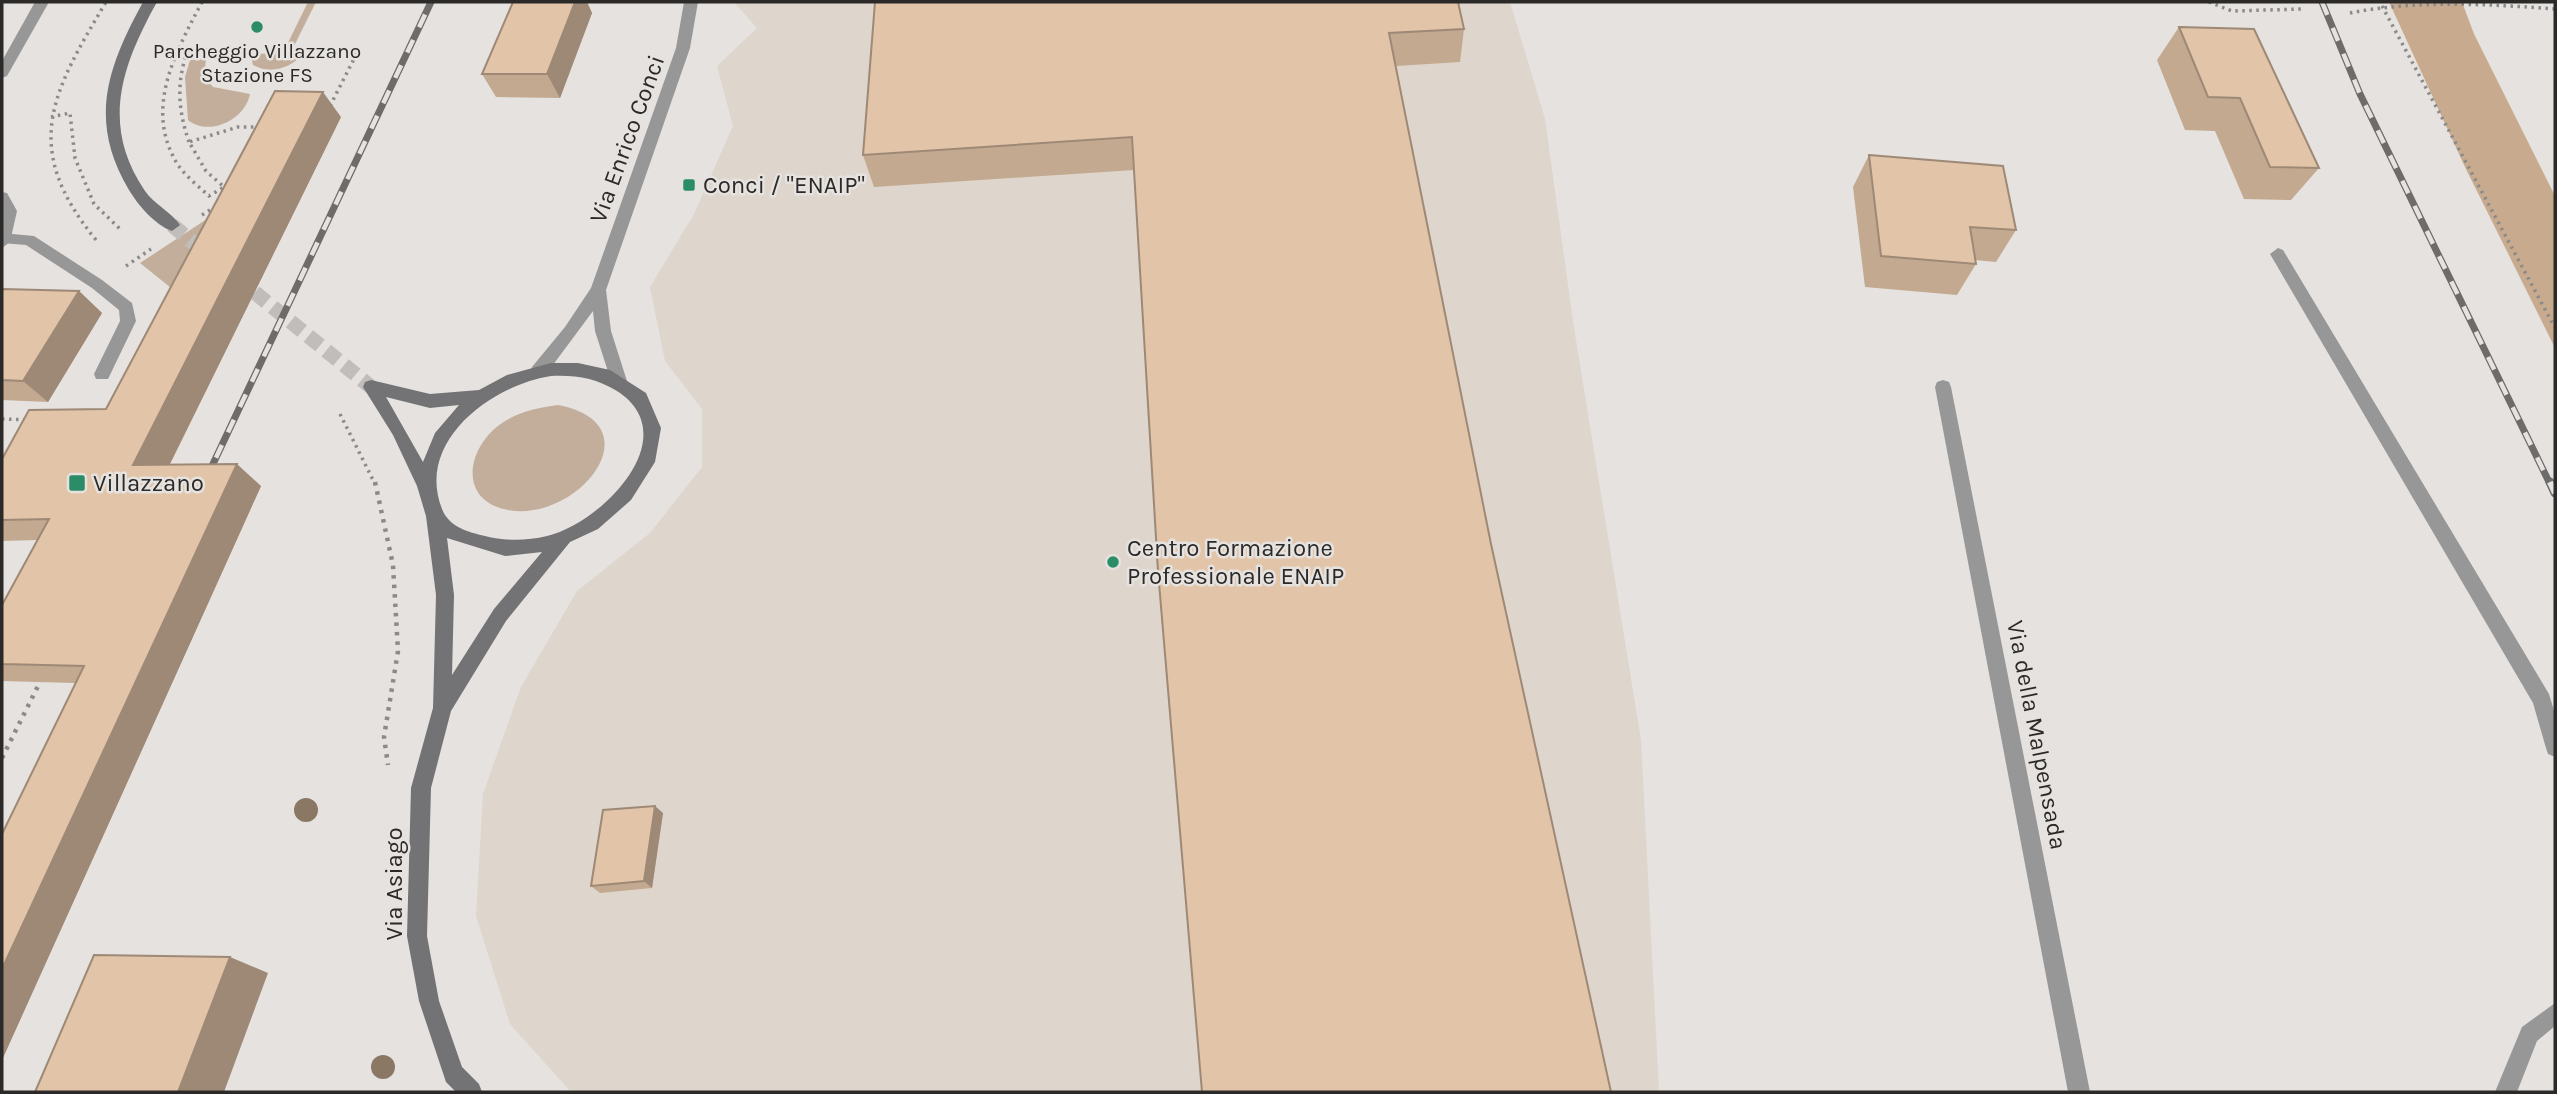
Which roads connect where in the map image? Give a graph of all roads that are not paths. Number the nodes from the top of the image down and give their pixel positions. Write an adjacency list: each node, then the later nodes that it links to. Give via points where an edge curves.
1 (42, 2): 4 (street)
2 (150, 2): 6 (main road, via 124,52 110,109 123,165 141,196)
3 (691, 2): 9 (street, Via Enrico Conci, via 683,48)
4 (2, 73)
5 (2, 197): 7 (street, via 9,211)
6 (172, 225)
7 (3, 240): 11 (street, via 29,240 126,307 128,321)
8 (2278, 254): 19 (street, via 2542,700)
9 (598, 290): 10 (street, Via Enrico Conci); 12 (street, Via Enrico Conci, via 603,331)
10 (538, 372): 12 (main road, Via Asiago, via 595,372); 14 (main road, Via Asiago)
11 (102, 374)
12 (619, 381): 17 (main road, Via Asiago, via 640,397 650,419 652,446 643,473 624,500 596,523)
13 (1943, 387): 22 (street, Via della Malpensada)
14 (480, 397): 15 (main road, Via Asiago, via 439,439 429,462); 15 (main road, Via Asiago, via 430,401 371,387)
15 (426, 486): 16 (main road, Via Asiago)
16 (435, 516): 17 (main road, Via Asiago, via 457,536 487,547 524,549); 18 (main road, Via Asiago, via 445,595)
17 (563, 539): 18 (main road, Via Asiago, via 500,615)
18 (442, 708): 21 (main road, Via Asiago, via 421,788 417,936 429,1001 454,1074)
19 (2555, 748)
20 (2555, 1013): 23 (street, via 2529,1034)
21 (471, 1092)
22 (2080, 1092)
23 (2506, 1092)

